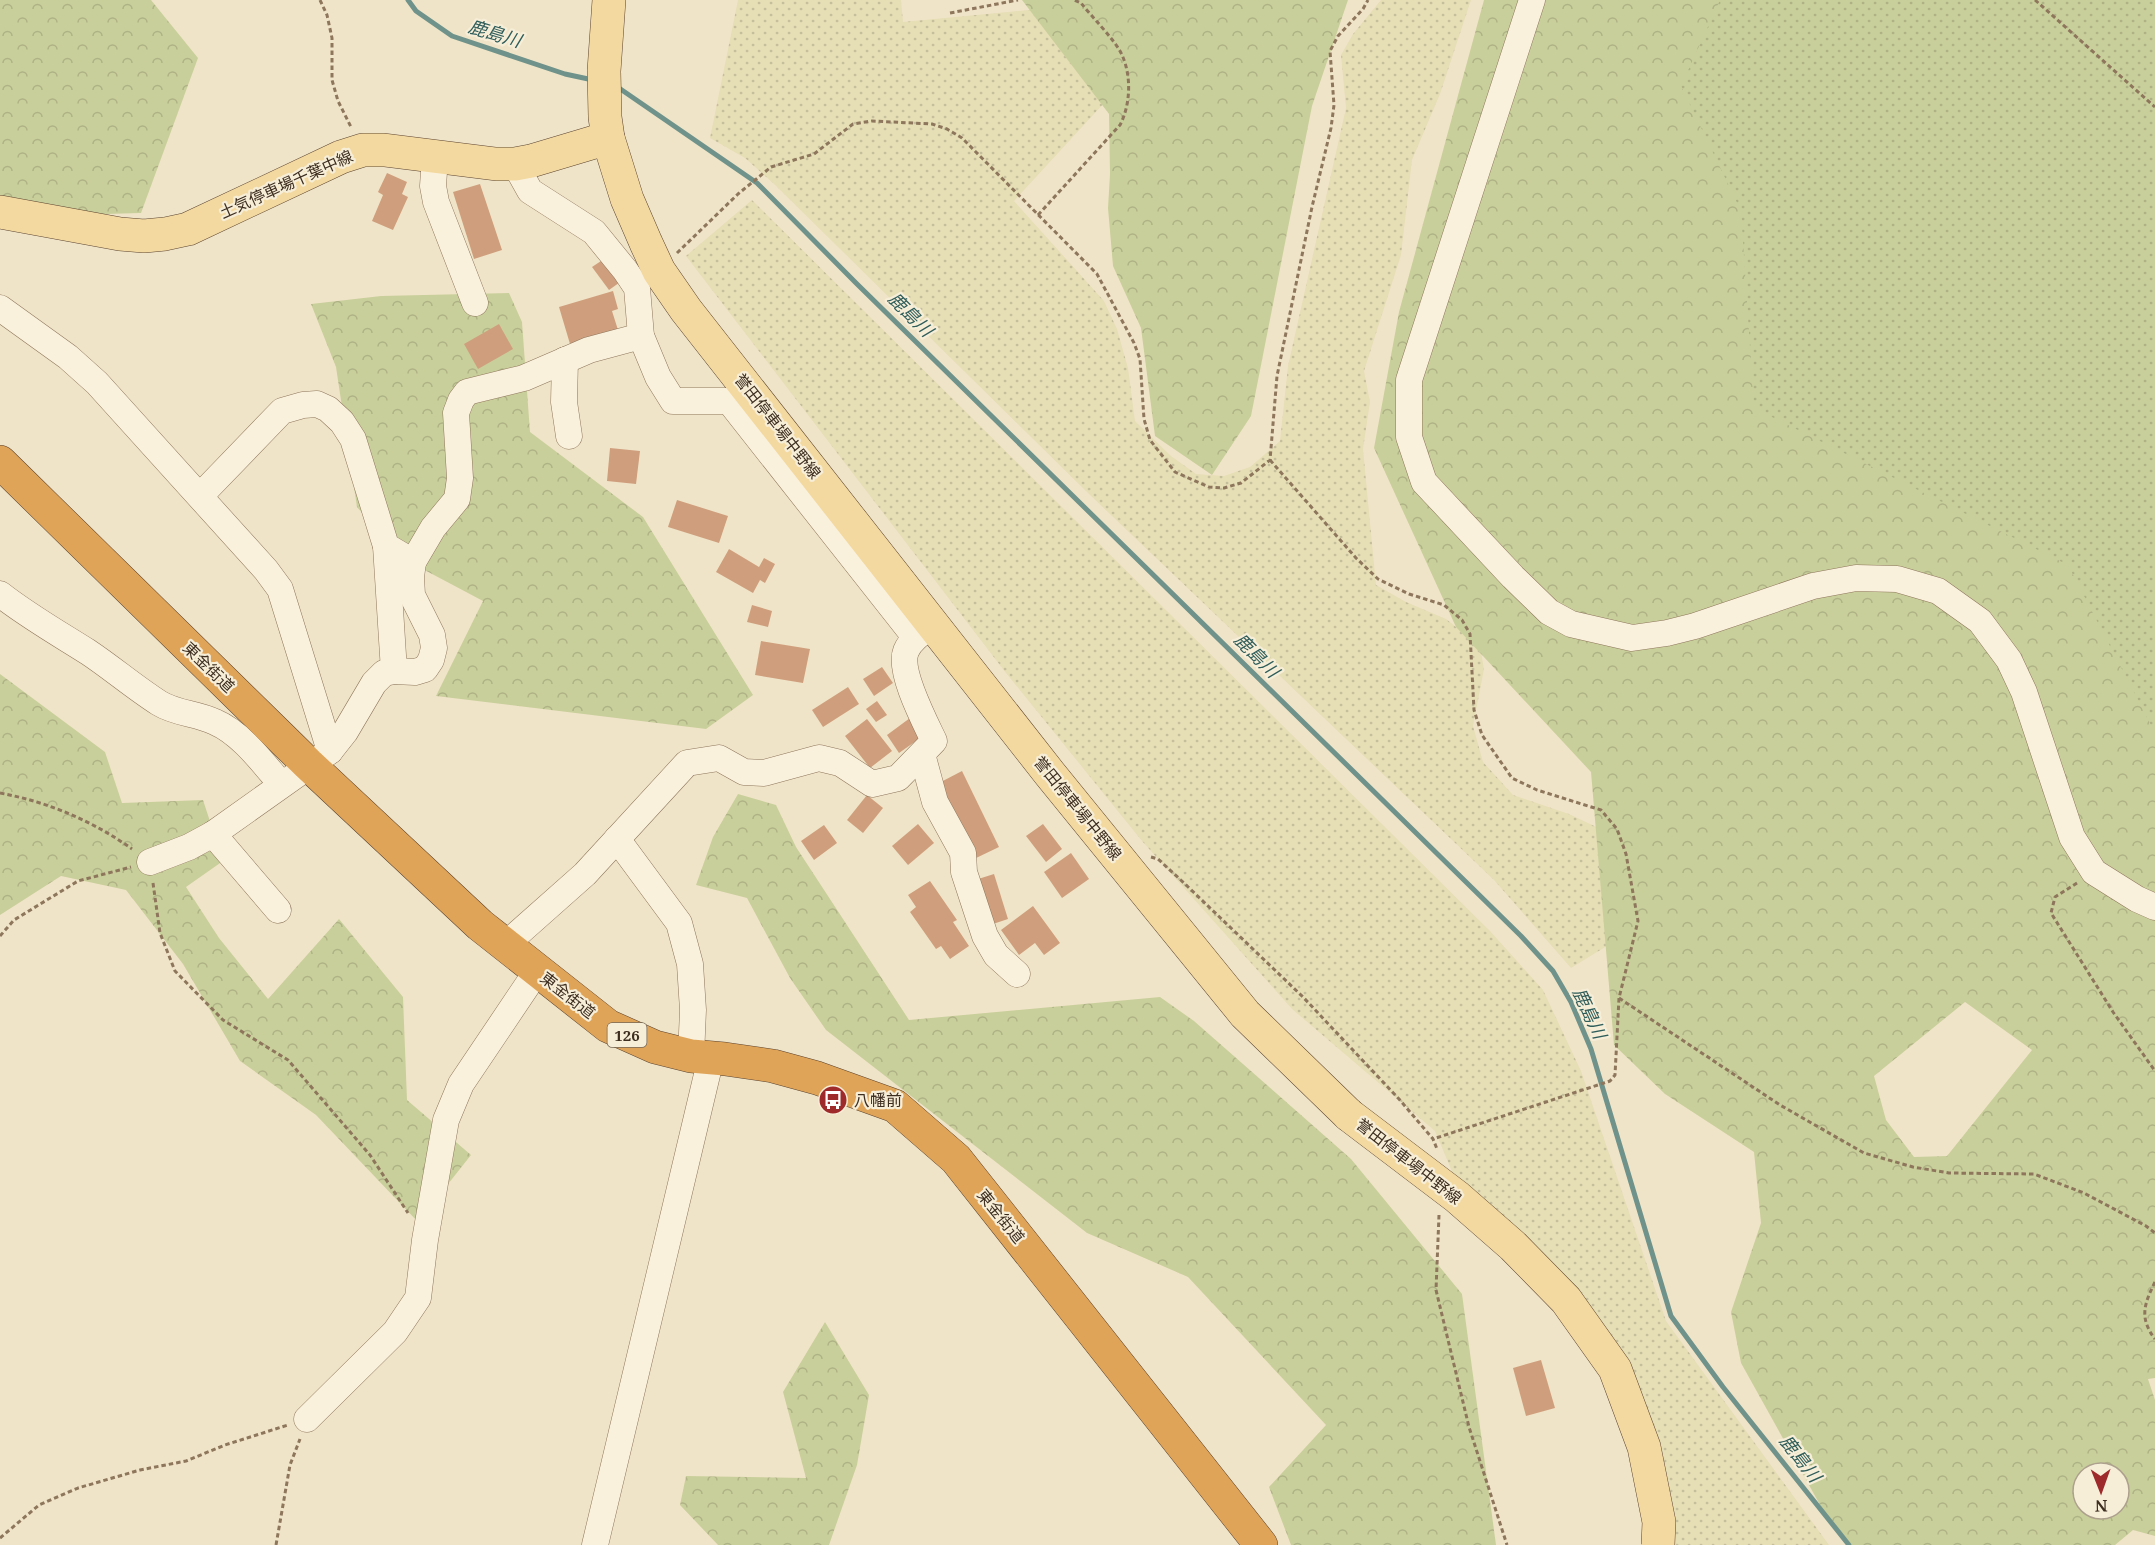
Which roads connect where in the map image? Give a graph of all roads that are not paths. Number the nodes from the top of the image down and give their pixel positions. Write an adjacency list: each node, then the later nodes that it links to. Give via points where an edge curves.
1 (609, 0): 3 (main road, 誉田停車場中野線, via 604,86)
2 (1532, 0): 26 (street, via 1409,380 1408,437 1424,482 1549,612 1596,631 1632,638 1667,633 1813,586 1856,578 1897,579 1938,591 1980,621 2009,660 2024,692 2072,837 2094,872)
3 (608, 138): 5 (main road, 土気停車場千葉中線); 7 (main road, 誉田停車場中野線)
4 (435, 157): 5 (main road, 土気停車場千葉中線); 6 (main road, 土気停車場千葉中線, via 363,150 188,229 165,234 120,234); 8 (street, via 436,202)
5 (515, 164): 7 (street, via 530,191 594,232 625,270)
6 (0, 212)
7 (648, 280): 10 (street); 18 (main road, 誉田停車場中野線, via 686,310)
8 (475, 303)
9 (0, 308): 14 (street, via 97,383)
10 (641, 336): 11 (street); 18 (street, via 673,401 729,401)
11 (566, 360): 12 (street, via 564,402); 16 (street, via 524,378 467,392 460,400 456,413 460,478 457,499)
12 (569, 436)
13 (0, 462): 21 (highway, 東金街道 / 126)
14 (200, 496): 15 (street, via 282,411 317,404 342,422 353,439); 21 (street, via 280,589)
15 (386, 546): 16 (street); 19 (street)
16 (412, 562): 19 (street, via 412,595 432,635 434,648 424,669)
17 (0, 594): 22 (street, via 160,703 225,727 251,749)
18 (924, 631): 20 (street, via 905,652 906,675 934,741); 35 (main road, 誉田停車場中野線, bridge, via 1050,774 1245,1014 1349,1115 1513,1246 1572,1309 1615,1370 1644,1447 1659,1522)
19 (394, 671): 21 (street, via 384,673 374,683 345,732)
20 (922, 754): 24 (street, via 898,778 872,784 840,763 819,758 764,772 744,772 719,758 687,763); 30 (street, via 935,802 963,853 964,872 985,936 996,955)
21 (319, 757): 22 (street); 28 (highway, 東金街道 / 126, via 480,925)
22 (281, 784): 23 (street)
23 (213, 834): 25 (street); 27 (street)
24 (617, 839): 28 (street, via 585,874); 31 (street, via 679,923 690,964)
25 (150, 862)
26 (2155, 907)
27 (278, 910)
28 (505, 945): 29 (highway, 東金街道 / 126)
29 (537, 971): 31 (highway, 東金街道 / 126, via 608,1026 655,1047); 32 (street, via 461,1084 446,1120 418,1298 395,1332)
30 (1017, 974)
31 (701, 1057): 33 (street); 34 (highway, 東金街道 / 126, via 773,1066 817,1077 896,1106 956,1159)
32 (307, 1419)
33 (603, 1541)
34 (1260, 1545)
35 (1658, 1545)

